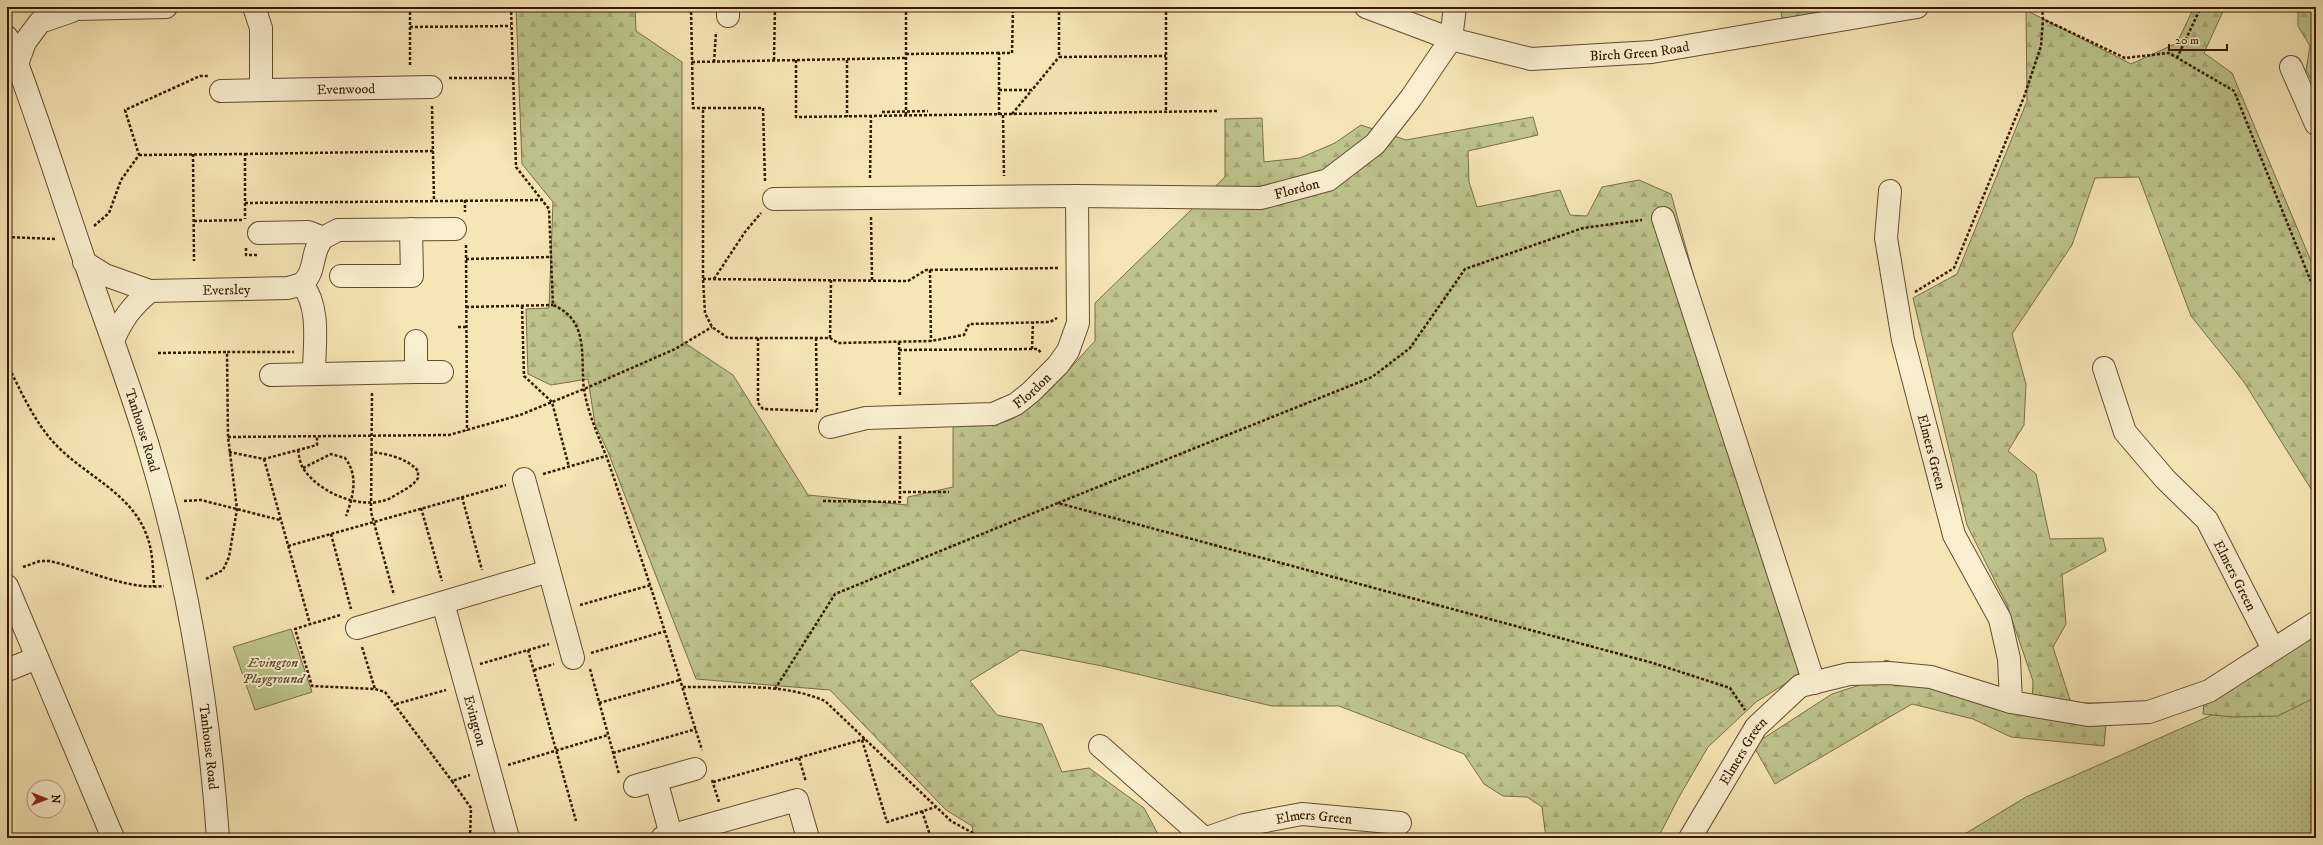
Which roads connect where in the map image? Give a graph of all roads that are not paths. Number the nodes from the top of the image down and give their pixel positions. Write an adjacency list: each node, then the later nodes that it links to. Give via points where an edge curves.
1 (52, 7): 7 (street)
2 (166, 7): 7 (street)
3 (254, 7): 14 (street, via 261,28)
4 (1366, 7): 9 (street, Birch Green Road)
5 (1455, 7): 9 (street)
6 (1917, 7): 9 (street, Birch Green Road, via 1652,52 1531,59)
7 (77, 9): 10 (street, via 40,22 25,42)
8 (7, 37): 10 (street, Tanhouse Road)
9 (1451, 39): 17 (street, Flordon, via 1412,98 1375,144 1328,180 1261,198)
10 (17, 64): 24 (street, Tanhouse Road)
11 (2291, 67): 15 (street)
12 (218, 84): 14 (street, Evenwood)
13 (431, 87): 14 (street, Evenwood)
14 (261, 90)
15 (2316, 124)
16 (1890, 191): 47 (street, Elmers Green, via 1886,238 1903,340 1954,535 2000,619 2009,660)
17 (1077, 196): 18 (street, Flordon); 35 (street, Flordon, via 1078,323 1068,351 1055,368 1016,404 993,414 866,418)
18 (774, 199)
19 (1663, 218): 46 (street)
20 (462, 227): 21 (street)
21 (412, 229): 23 (street, via 338,230); 25 (street, via 412,276)
22 (249, 230): 23 (street, via 308,232)
23 (323, 238): 26 (street, via 315,249 311,273)
24 (84, 262): 27 (street, Eversley, via 105,275); 28 (street, Tanhouse Road)
25 (341, 276)
26 (302, 284): 27 (street, Eversley, via 288,288); 33 (street, via 313,306)
27 (150, 291): 28 (street, via 132,306 120,323)
28 (113, 341): 55 (street, Tanhouse Road, via 151,455 179,564 200,673 215,791)
29 (416, 341): 31 (street)
30 (2104, 368): 42 (street, Elmers Green, via 2126,432 2165,479 2207,520)
31 (416, 372): 32 (street); 33 (street)
32 (442, 372)
33 (314, 374): 34 (street)
34 (271, 375)
35 (830, 427)
36 (524, 479): 37 (street)
37 (549, 571): 39 (street); 43 (street, via 560,611)
38 (7, 586): 44 (street)
39 (445, 602): 41 (street); 56 (street, Evington, via 462,677)
40 (2315, 623): 42 (street, Elmers Green)
41 (357, 628)
42 (2273, 649): 47 (street, Elmers Green, via 2209,691 2149,712 2088,715)
43 (576, 650)
44 (37, 658): 45 (street); 54 (street)
45 (7, 670)
46 (1814, 683): 47 (street, Elmers Green, via 1849,674 1888,673 1931,677); 59 (street, Elmers Green, via 1800,686 1756,727)
47 (2011, 702)
48 (1100, 746): 58 (street, Elmers Green)
49 (703, 766): 50 (street)
50 (656, 780): 51 (street); 53 (street)
51 (628, 784)
52 (1400, 823): 58 (street, Elmers Green, via 1302,814 1244,825)
53 (666, 837): 57 (street, via 797,800)
54 (112, 838)
55 (218, 838)
56 (508, 838)
57 (808, 838)
58 (1206, 838)
59 (1690, 838)

